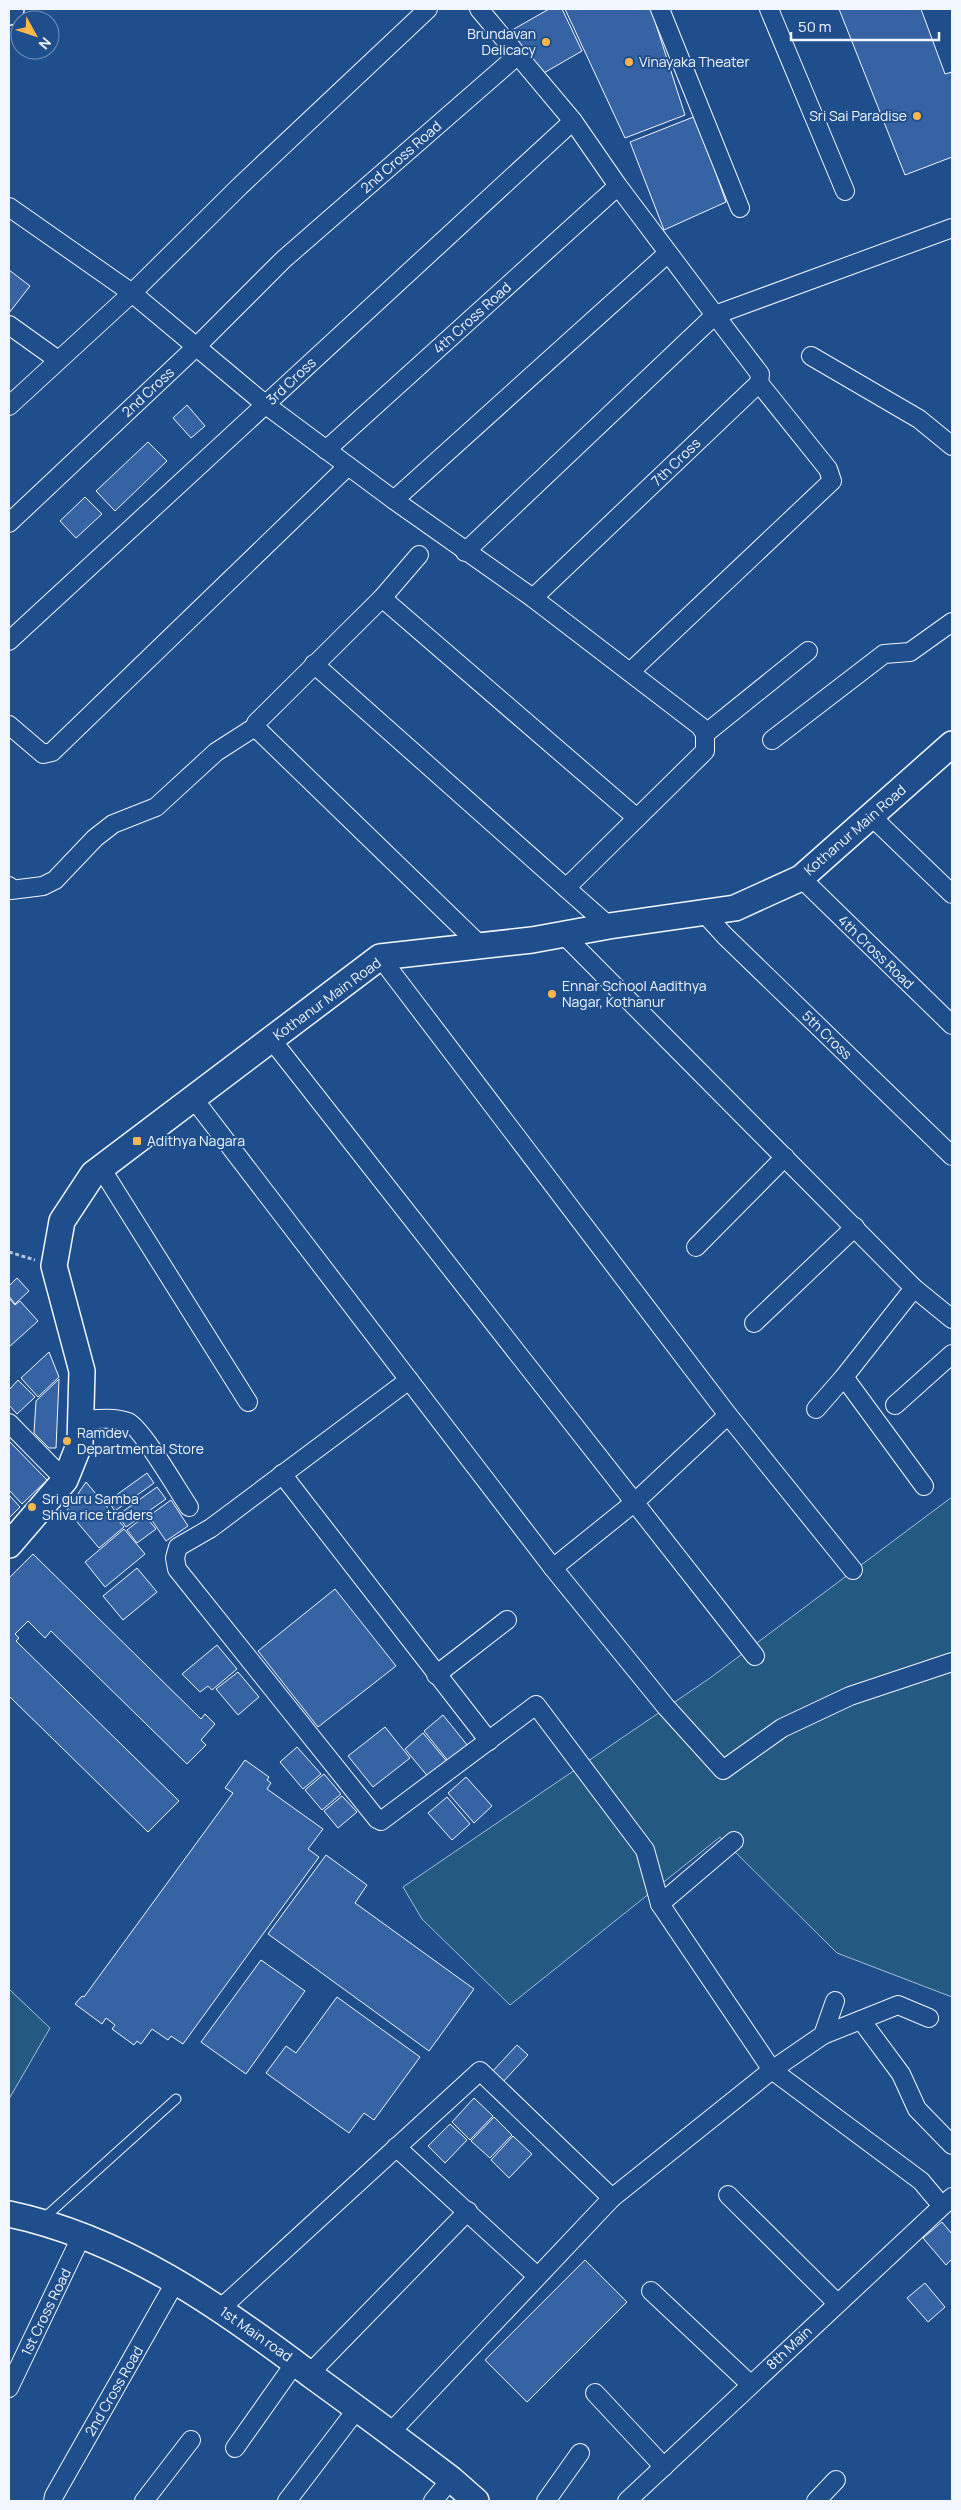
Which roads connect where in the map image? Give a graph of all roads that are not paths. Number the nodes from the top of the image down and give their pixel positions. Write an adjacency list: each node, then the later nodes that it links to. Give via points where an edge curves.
1 (428, 9): 14 (street)
2 (479, 9): 5 (street)
3 (660, 9): 10 (street)
4 (769, 9): 8 (street)
5 (518, 54): 6 (street); 13 (street, 2nd Cross Road)
6 (573, 120): 7 (street); 21 (street, 3rd Cross)
7 (618, 186): 12 (street); 24 (street, 4th Cross Road)
8 (845, 192)
9 (9, 207): 14 (street)
10 (740, 208)
11 (952, 228): 15 (street)
12 (668, 253): 15 (street); 26 (street)
13 (284, 259): 17 (street, 2nd Cross)
14 (132, 292): 17 (street); 19 (street)
15 (714, 314): 20 (street, via 760,374); 28 (street)
16 (9, 325): 19 (street)
17 (197, 346): 21 (street); 27 (street, 2nd Cross)
18 (812, 356): 23 (street, via 919,419)
19 (58, 360): 22 (street)
20 (759, 383): 31 (street, 7th Cross); 36 (street, via 828,469 832,481)
21 (266, 405): 24 (street); 33 (street, 3rd Cross)
22 (9, 406)
23 (952, 446)
24 (326, 450): 25 (street)
25 (348, 466): 26 (street); 37 (street, via 52,752 42,754)
26 (394, 500): 28 (street)
27 (9, 523)
28 (465, 552): 31 (street)
29 (419, 555): 30 (street)
30 (382, 598): 35 (street); 43 (street)
31 (533, 598): 36 (street)
32 (952, 622): 40 (street, via 910,652 884,654)
33 (9, 641)
34 (808, 651): 39 (street)
35 (314, 664): 38 (street); 46 (street)
36 (630, 672): 39 (street)
37 (9, 725)
38 (255, 727): 45 (street, via 216,752 156,807 112,824 56,880 43,886 11,890); 51 (street)
39 (706, 734): 43 (street, via 705,751)
40 (772, 740)
41 (948, 755): 42 (street, Kothanur Main Road)
42 (871, 816): 44 (street, Kothanur Main Road); 47 (street)
43 (637, 818): 46 (street)
44 (801, 878): 48 (street, Kothanur Main Road, via 735,908); 53 (street, 4th Cross Road)
45 (9, 886)
46 (566, 888): 49 (street)
47 (952, 894)
48 (704, 913): 49 (street, Kothanur Main Road); 56 (street, 5th Cross)
49 (609, 926): 50 (street, Kothanur Main Road)
50 (563, 934): 51 (street, Kothanur Main Road); 57 (street)
51 (481, 946): 52 (street, Kothanur Main Road)
52 (380, 957): 54 (street, Kothanur Main Road); 70 (street)
53 (952, 1025)
54 (272, 1039): 55 (street, Kothanur Main Road); 76 (street)
55 (193, 1098): 58 (street, Kothanur Main Road); 66 (street)
56 (952, 1156)
57 (785, 1157): 59 (street); 60 (street)
58 (101, 1168): 67 (street); 71 (street, Kothanur Main Road, via 92,1174 62,1221 54,1266 82,1371)
59 (855, 1227): 61 (street); 63 (street)
60 (696, 1247)
61 (914, 1288): 62 (street); 65 (street)
62 (952, 1319)
63 (754, 1323)
64 (952, 1354): 68 (street)
65 (844, 1377): 69 (street); 75 (street)
66 (409, 1380): 73 (street); 79 (street)
67 (248, 1402)
68 (895, 1406)
69 (816, 1409)
70 (728, 1415): 76 (street); 80 (street)
71 (82, 1420): 74 (street, Kothanur Main Road, via 80,1443); 77 (street, via 110,1419 130,1423)
72 (9, 1423): 74 (street)
73 (282, 1474): 84 (street); 85 (street, via 211,1528 178,1548 177,1568 377,1819 386,1820)
74 (65, 1480): 78 (street, Kothanur Main Road)
75 (924, 1486)
76 (634, 1502): 79 (street); 82 (street)
77 (189, 1507)
78 (9, 1545)
79 (553, 1568): 83 (street, via 666,1707 722,1770 782,1728 850,1696)
80 (853, 1570)
81 (507, 1620): 84 (street)
82 (755, 1656)
83 (952, 1662)
84 (436, 1675): 85 (street)
85 (489, 1741): 87 (street, via 536,1705 645,1850)
86 (734, 1841): 87 (street)
87 (660, 1904): 92 (street)
88 (835, 2001): 91 (street)
89 (929, 2018): 90 (street, via 898,2005)
90 (861, 2020): 91 (street); 94 (street, via 901,2074 917,2109)
91 (823, 2035): 92 (street)
92 (772, 2070): 97 (street); 98 (street)
93 (176, 2099): 101 (lane)
94 (952, 2145)
95 (396, 2147): 97 (street, via 480,2071); 99 (street); 107 (street)
96 (728, 2195): 106 (street)
97 (612, 2198): 103 (street)
98 (947, 2202): 106 (street, 8th Main)
99 (468, 2211): 103 (street); 108 (street)
100 (9, 2214): 101 (street, 1st Main road)
101 (41, 2221): 102 (street, 1st Main road)
102 (82, 2235): 104 (street, 1st Main road); 110 (street, 1st Cross Road)
103 (537, 2276): 113 (street)
104 (176, 2281): 107 (street, 1st Main road); 120 (street, 2nd Cross Road)
105 (651, 2291): 109 (street)
106 (837, 2303): 109 (street, 8th Main)
107 (220, 2309): 108 (street, 1st Main road)
108 (303, 2368): 112 (street, 1st Main road); 115 (street)
109 (750, 2384): 117 (street, 8th Main)
110 (9, 2388)
111 (595, 2393): 117 (street)
112 (358, 2409): 113 (street, 1st Main road); 122 (street)
113 (390, 2433): 118 (street, 1st Main road)
114 (191, 2440): 121 (street)
115 (235, 2448)
116 (580, 2453): 125 (street)
117 (664, 2467): 126 (street, 8th Main)
118 (451, 2479): 123 (street); 124 (street, 1st Main road)
119 (836, 2480): 127 (street)
120 (53, 2501)
121 (144, 2501)
122 (287, 2501)
123 (433, 2501)
124 (476, 2501)
125 (546, 2501)
126 (627, 2501)
127 (816, 2501)

